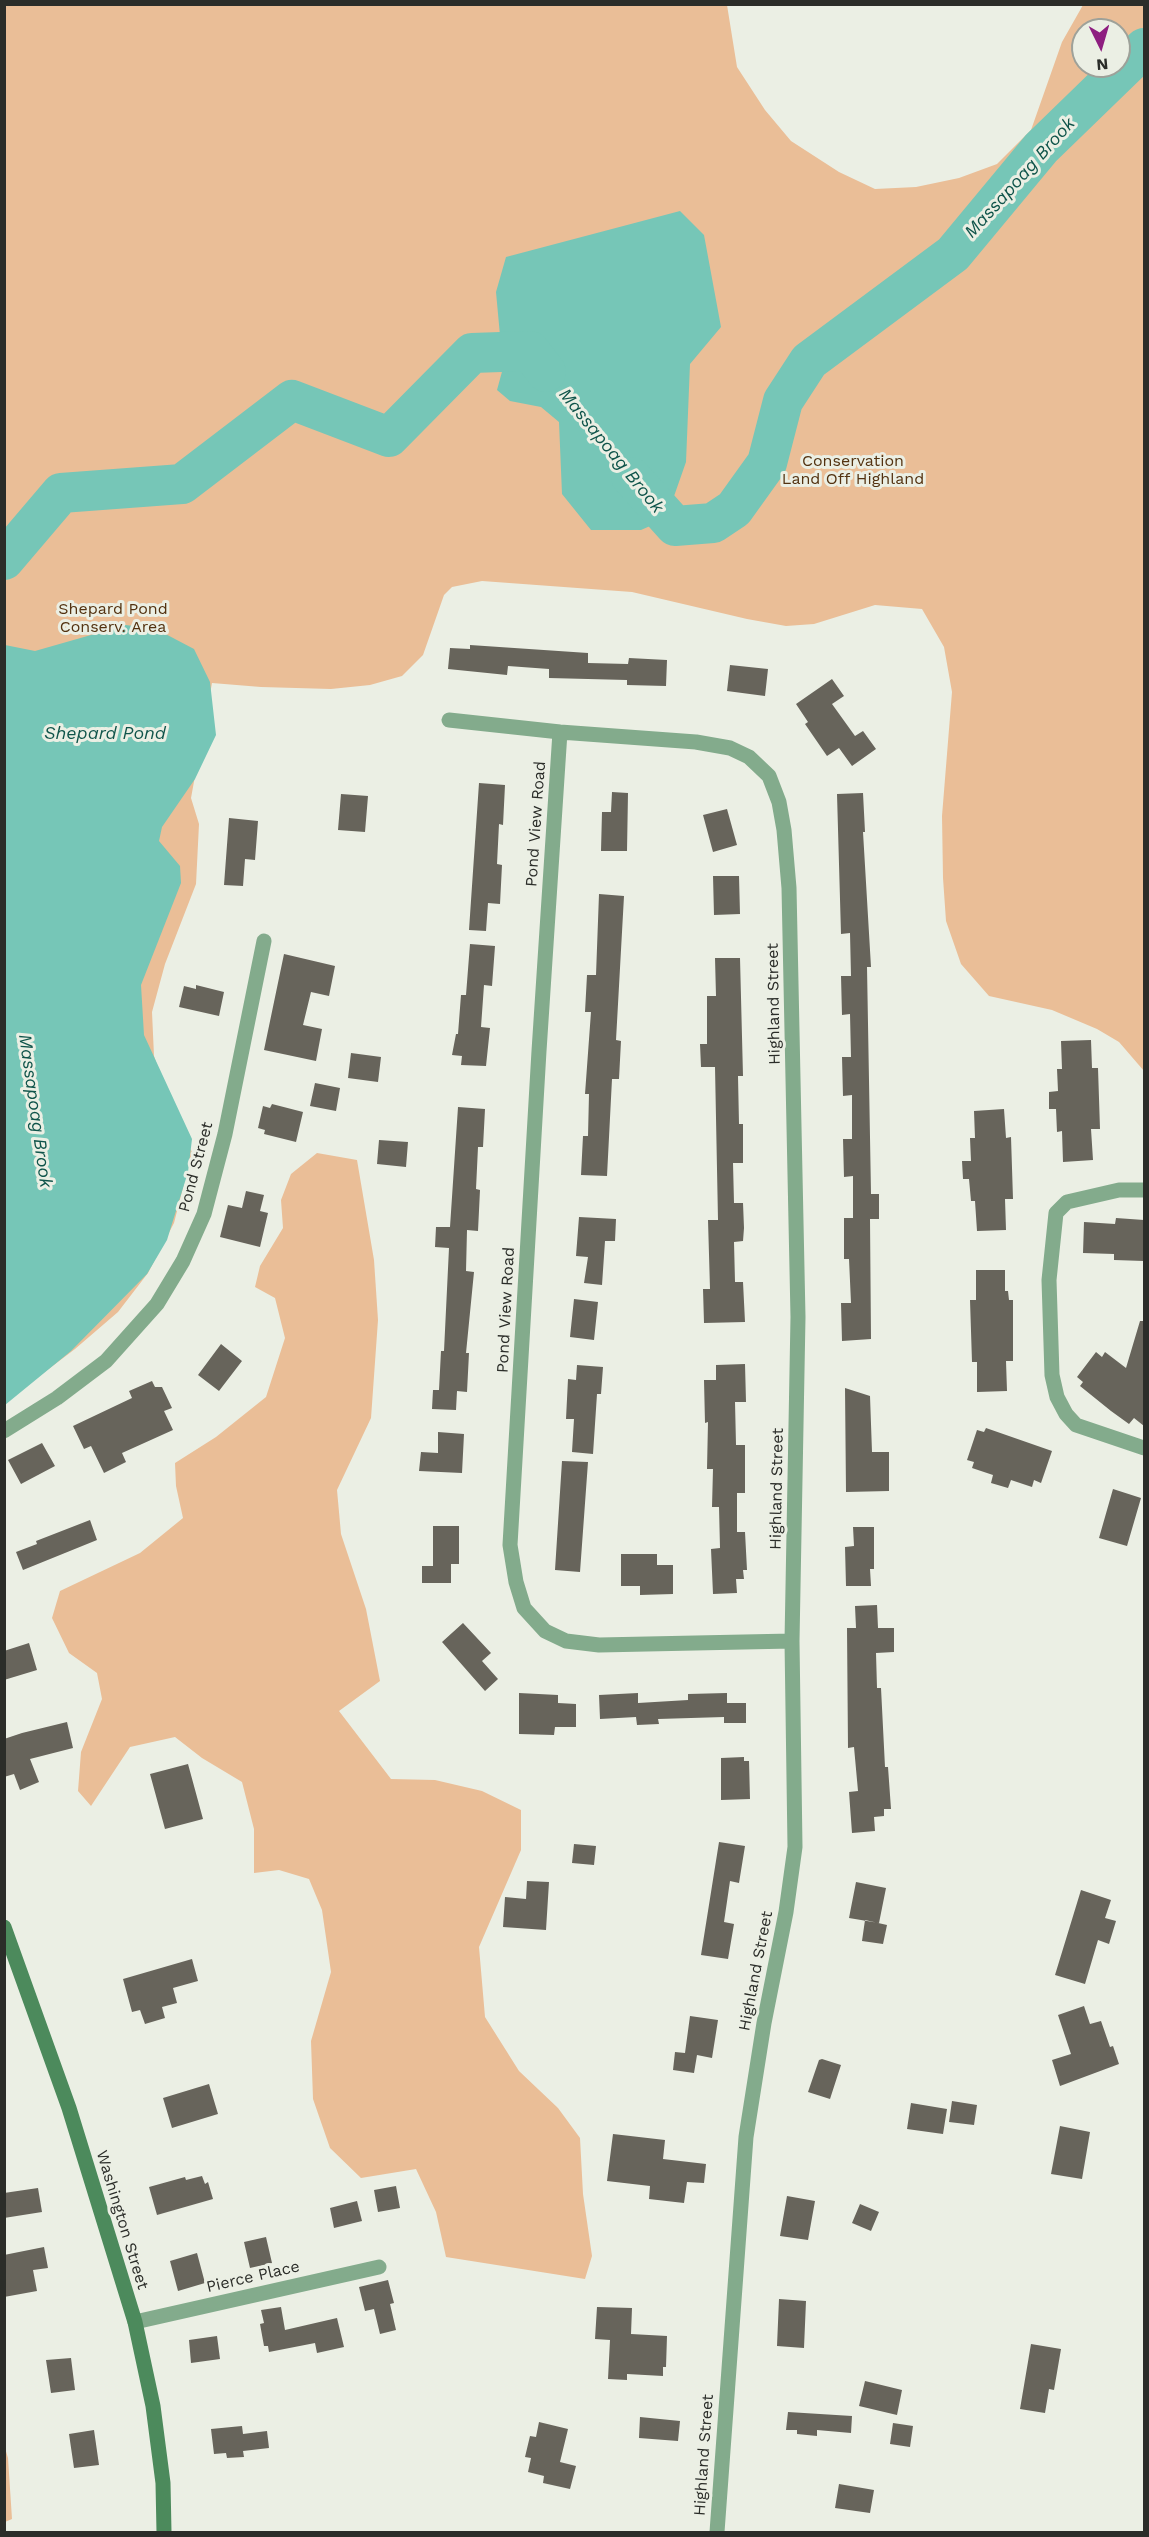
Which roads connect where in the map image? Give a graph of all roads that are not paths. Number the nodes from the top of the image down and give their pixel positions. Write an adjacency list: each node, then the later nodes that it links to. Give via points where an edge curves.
1 (449, 720): 2 (street, Highland Street)
2 (560, 732): 7 (street, Highland Street, via 730,748 763,769 779,802 789,888 798,1293); 7 (street, Pond View Road, via 510,1545 516,1582 524,1608 545,1631 566,1641 599,1645)
3 (264, 941): 5 (street, Pond Street, via 222,1146 204,1214 183,1261 157,1304 106,1361)
4 (1144, 1190): 6 (street, via 1119,1190 1067,1202 1056,1213 1049,1280 1052,1375 1066,1414 1076,1425)
5 (4, 1431)
6 (1144, 1448)
7 (792, 1641): 12 (street, Highland Street, via 795,1847 746,2136)
8 (4, 1927): 10 (main road, Washington Street, via 69,2108)
9 (379, 2267): 10 (street, Pierce Place)
10 (135, 2322): 11 (main road, Washington Street, via 153,2406 163,2483)
11 (164, 2532)
12 (717, 2532)

